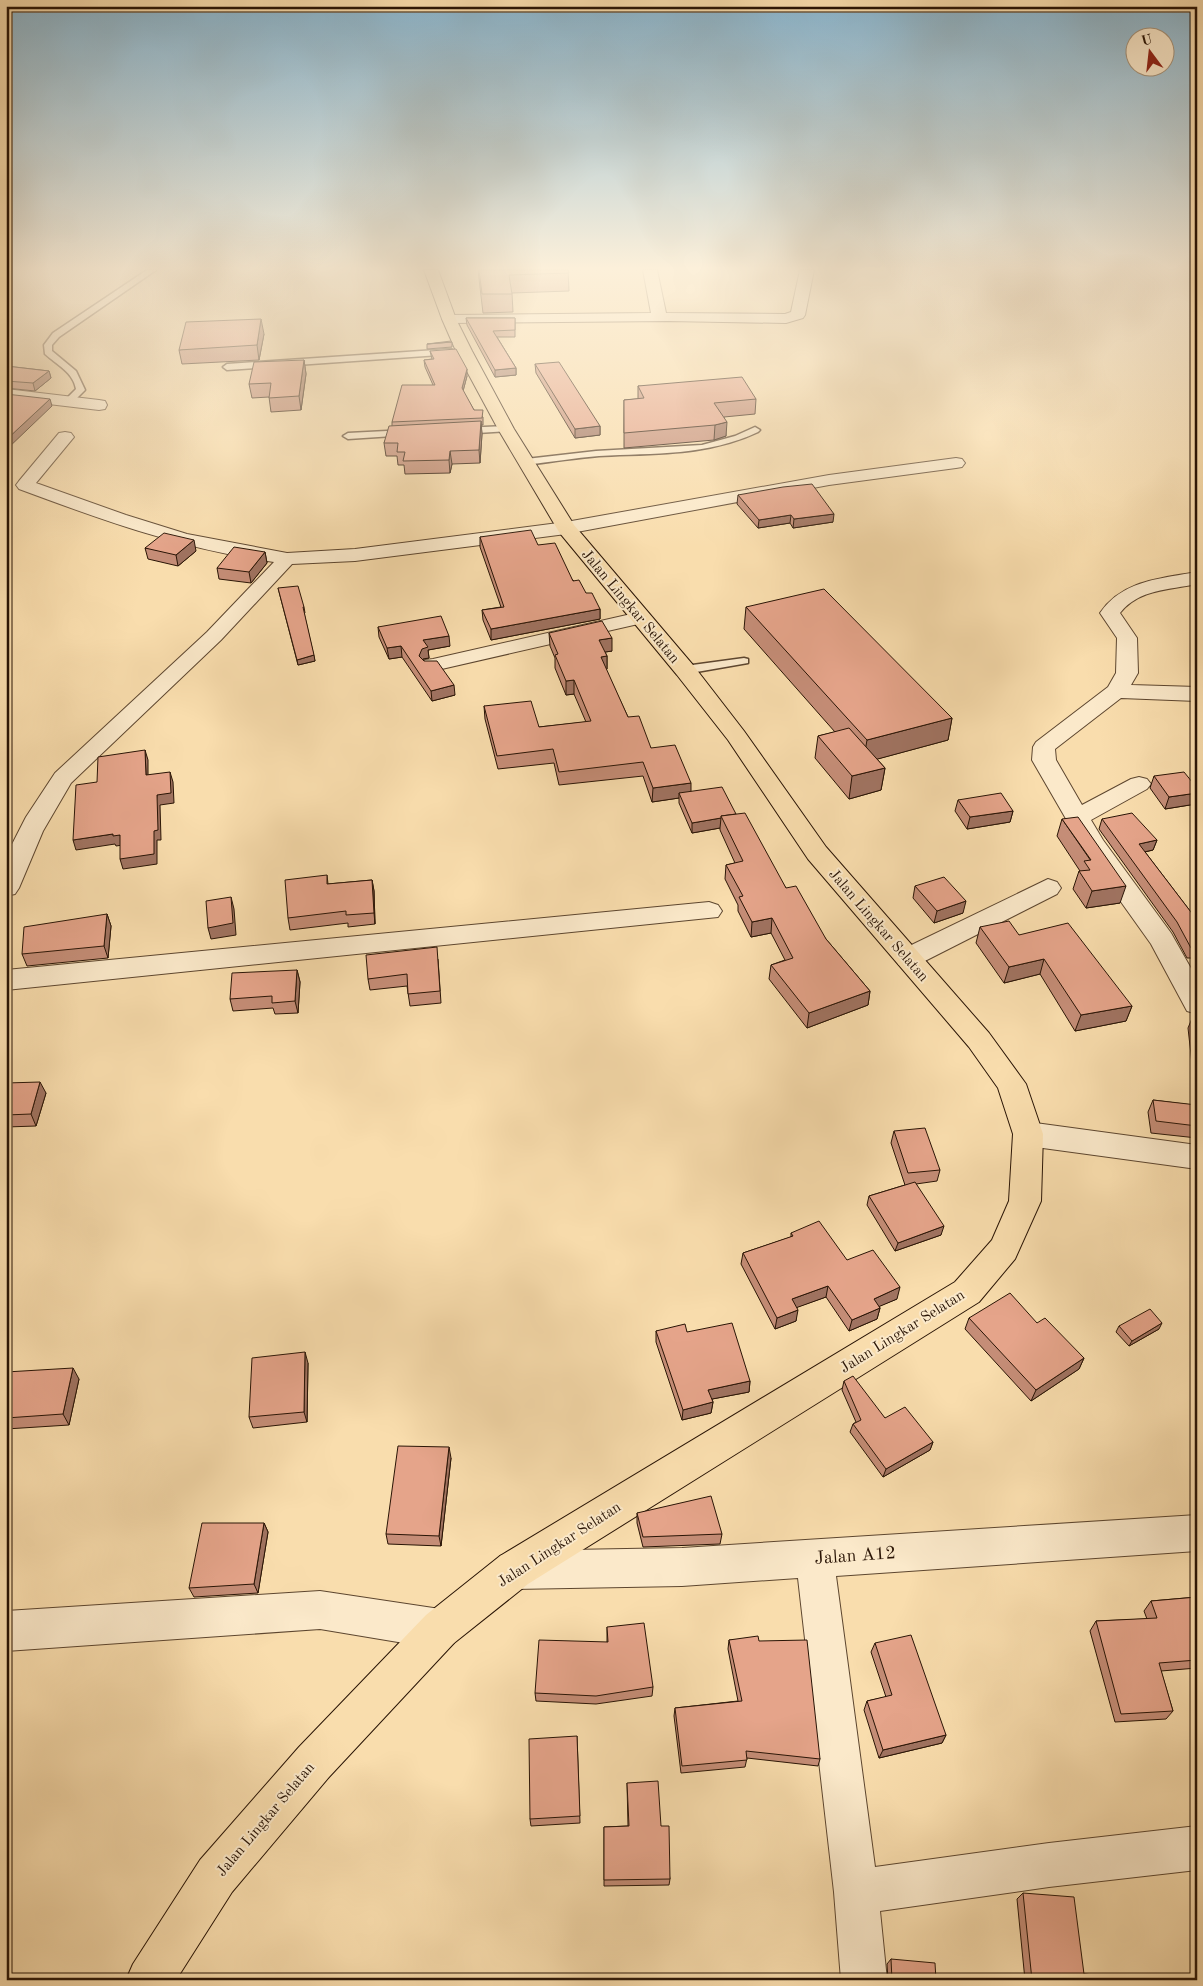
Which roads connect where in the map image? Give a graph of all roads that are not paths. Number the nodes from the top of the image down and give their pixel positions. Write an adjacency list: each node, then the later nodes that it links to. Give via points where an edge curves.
1 (62, 363): 6 (lane, via 74,372 82,390)
2 (291, 363): 4 (lane)
3 (470, 363): 8 (highway, Jalan Lingkar Selatan)
4 (227, 367)
5 (6, 394): 6 (street)
6 (69, 401): 7 (street)
7 (99, 405)
8 (506, 429): 10 (lane); 14 (highway, Jalan Lingkar Selatan)
9 (755, 430): 14 (lane, via 737,440 689,448)
10 (447, 431)
11 (417, 433): 12 (lane)
12 (348, 436)
13 (65, 437): 17 (street)
14 (526, 462): 18 (highway, Jalan Lingkar Selatan)
15 (956, 463): 18 (street, via 829,480)
16 (6, 479): 17 (street)
17 (25, 485): 19 (street, via 162,534 207,546)
18 (566, 528): 19 (street, via 355,555); 21 (highway, Jalan Lingkar Selatan)
19 (285, 559): 29 (street, via 214,636 63,778 18,856)
20 (1191, 578): 25 (street, via 1136,590 1127,594 1110,613 1127,638 1128,646 1127,673)
21 (640, 618): 23 (street); 24 (highway, Jalan Lingkar Selatan)
22 (744, 661): 24 (lane)
23 (433, 665)
24 (684, 670): 32 (highway, Jalan Lingkar Selatan, via 736,736 817,854)
25 (1116, 691): 26 (street); 28 (street, via 1044,747 1044,760)
26 (1197, 694)
27 (1140, 784): 28 (street)
28 (1078, 817): 34 (street, via 1093,844 1162,940)
29 (6, 888)
30 (1048, 888): 32 (street)
31 (709, 911): 33 (street)
32 (908, 958): 35 (highway, Jalan Lingkar Selatan, via 979,1040 1011,1084)
33 (6, 980)
34 (1197, 1004)
35 (1028, 1134): 36 (street); 39 (highway, Jalan Lingkar Selatan, via 1025,1201 1004,1249 967,1292)
36 (1197, 1157)
37 (1197, 1533): 38 (street, Jalan A12)
38 (815, 1558): 39 (street, Jalan A12, via 682,1567); 43 (street)
39 (514, 1570): 40 (highway, Jalan Lingkar Selatan)
40 (440, 1629): 41 (street, via 320,1610); 44 (highway, Jalan Lingkar Selatan, via 314,1762 216,1876)
41 (6, 1631)
42 (1197, 1848): 43 (street)
43 (856, 1892): 45 (street)
44 (148, 1980)
45 (864, 1980)

